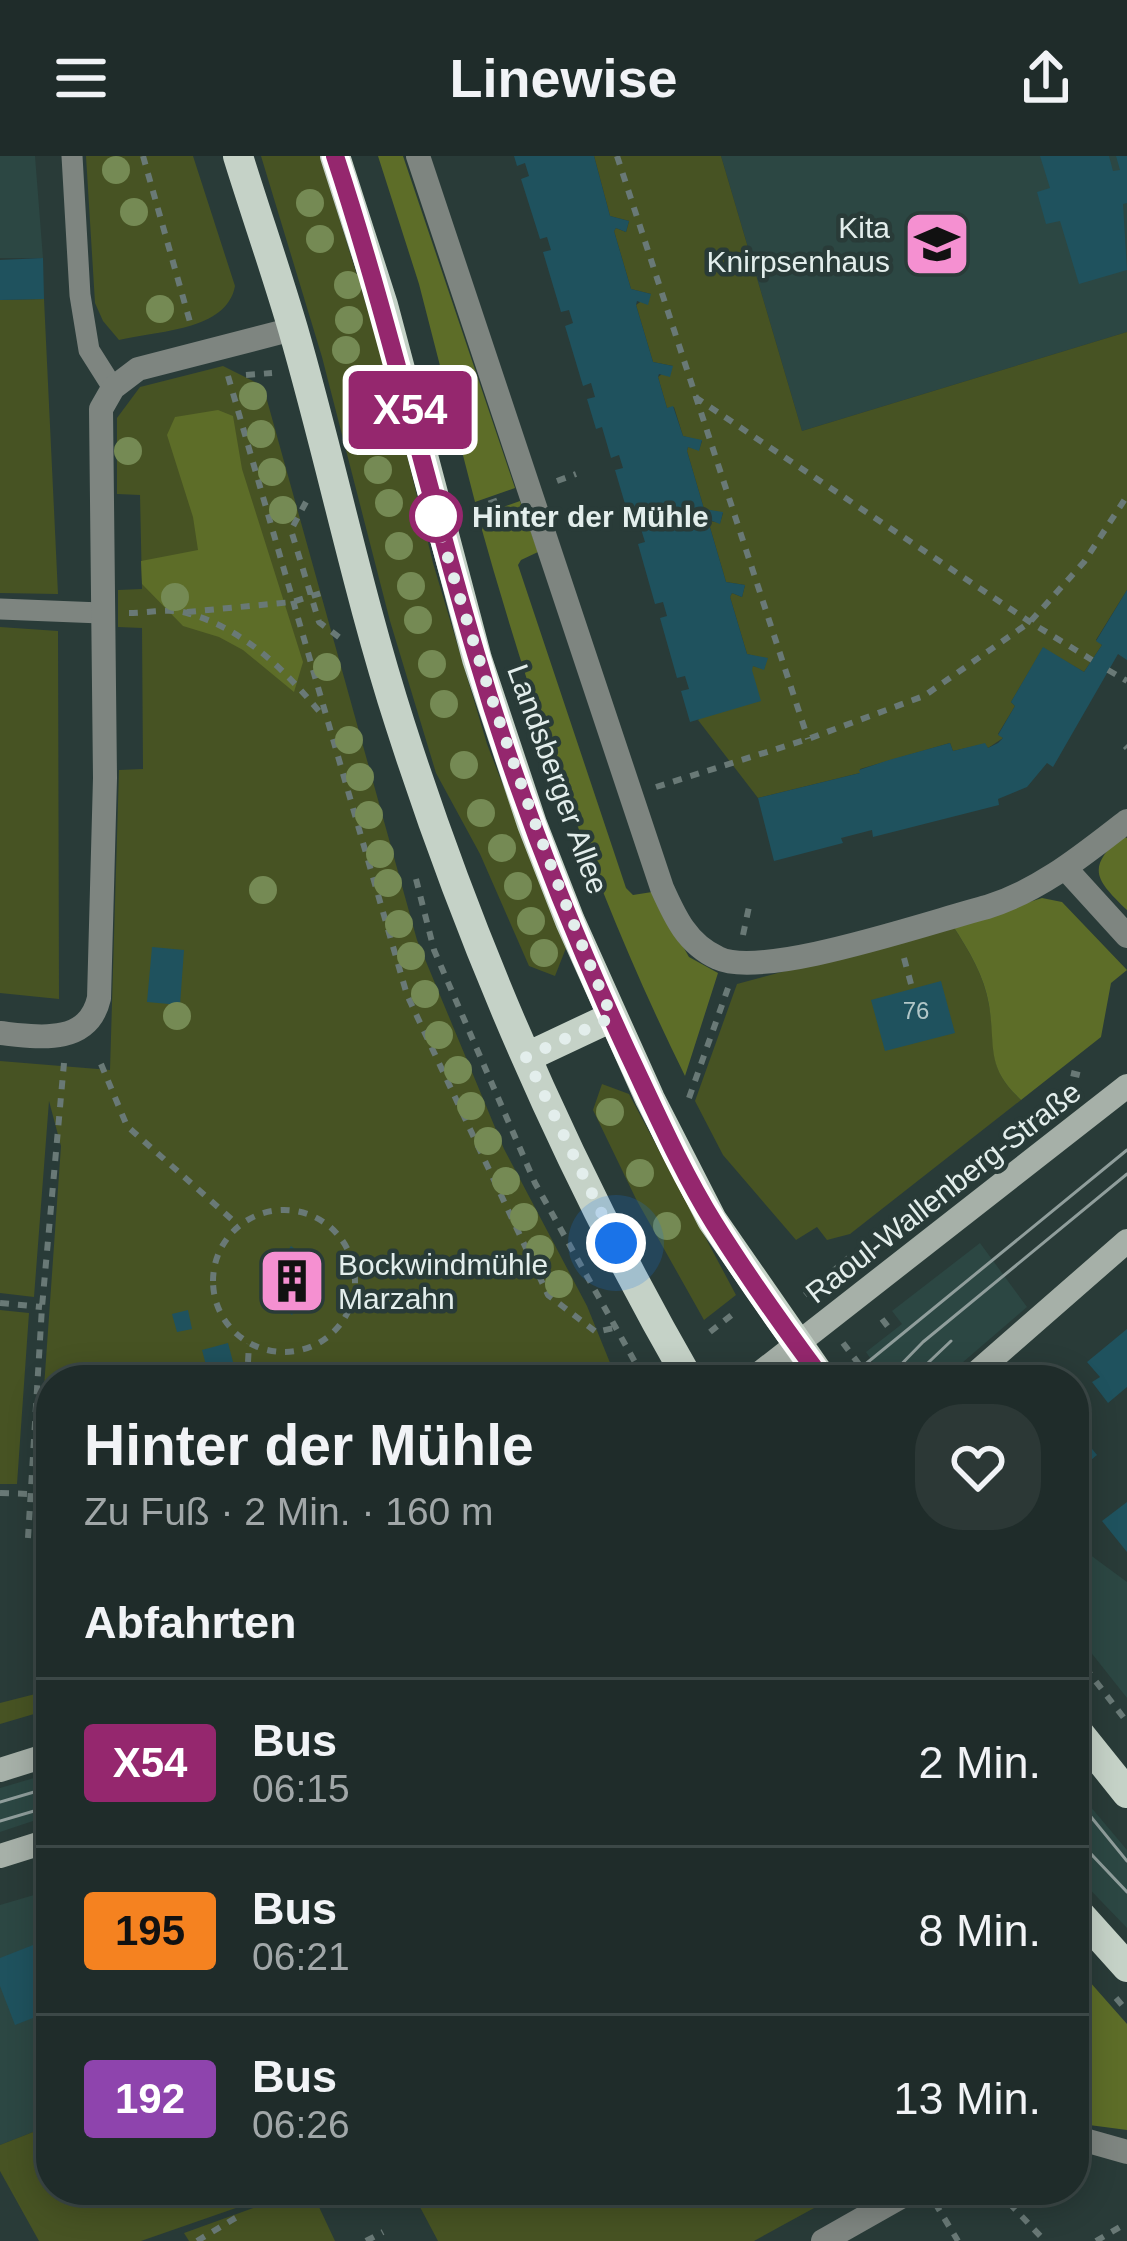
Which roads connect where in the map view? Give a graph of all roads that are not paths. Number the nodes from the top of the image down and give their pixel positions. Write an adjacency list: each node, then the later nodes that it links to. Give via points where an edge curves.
1 (72, 156): 6 (lane, via 89,350)
2 (238, 156): 5 (main road)
3 (335, 156): 12 (main road, Landsberger Allee, via 503,742)
4 (418, 156): 10 (street, Landsberger Allee, via 662,888 696,946 736,964 768,964 1016,898)
5 (293, 329): 6 (street, via 138,369); 14 (main road, via 399,722)
6 (113, 388): 8 (street, via 99,427)
7 (0, 609): 8 (lane)
8 (101, 614): 13 (street, via 97,1009 85,1026 57,1036)
9 (1127, 821): 10 (street)
10 (1066, 868): 11 (street)
11 (1127, 936)
12 (612, 1017): 14 (main road); 17 (main road, Landsberger Allee, via 712,1220)
13 (0, 1034)
14 (526, 1057): 18 (main road)
15 (1127, 1086): 17 (main road, Raoul-Wallenberg-Straße)
16 (1127, 1241): 21 (main road)
17 (796, 1345): 19 (main road, Raoul-Wallenberg-Straße); 20 (main road, Landsberger Allee)
18 (681, 1365)
19 (771, 1365)
20 (811, 1365)
21 (985, 1365)
22 (1089, 1746): 25 (main road)
23 (36, 1759): 24 (main road)
24 (0, 1770)
25 (1127, 1793)
26 (36, 1845): 27 (main road)
27 (0, 1856)
28 (1089, 1925): 29 (main road)
29 (1127, 1967)
30 (1089, 2141): 31 (street)
31 (1127, 2152)
32 (887, 2205): 33 (street)
33 (823, 2241)

